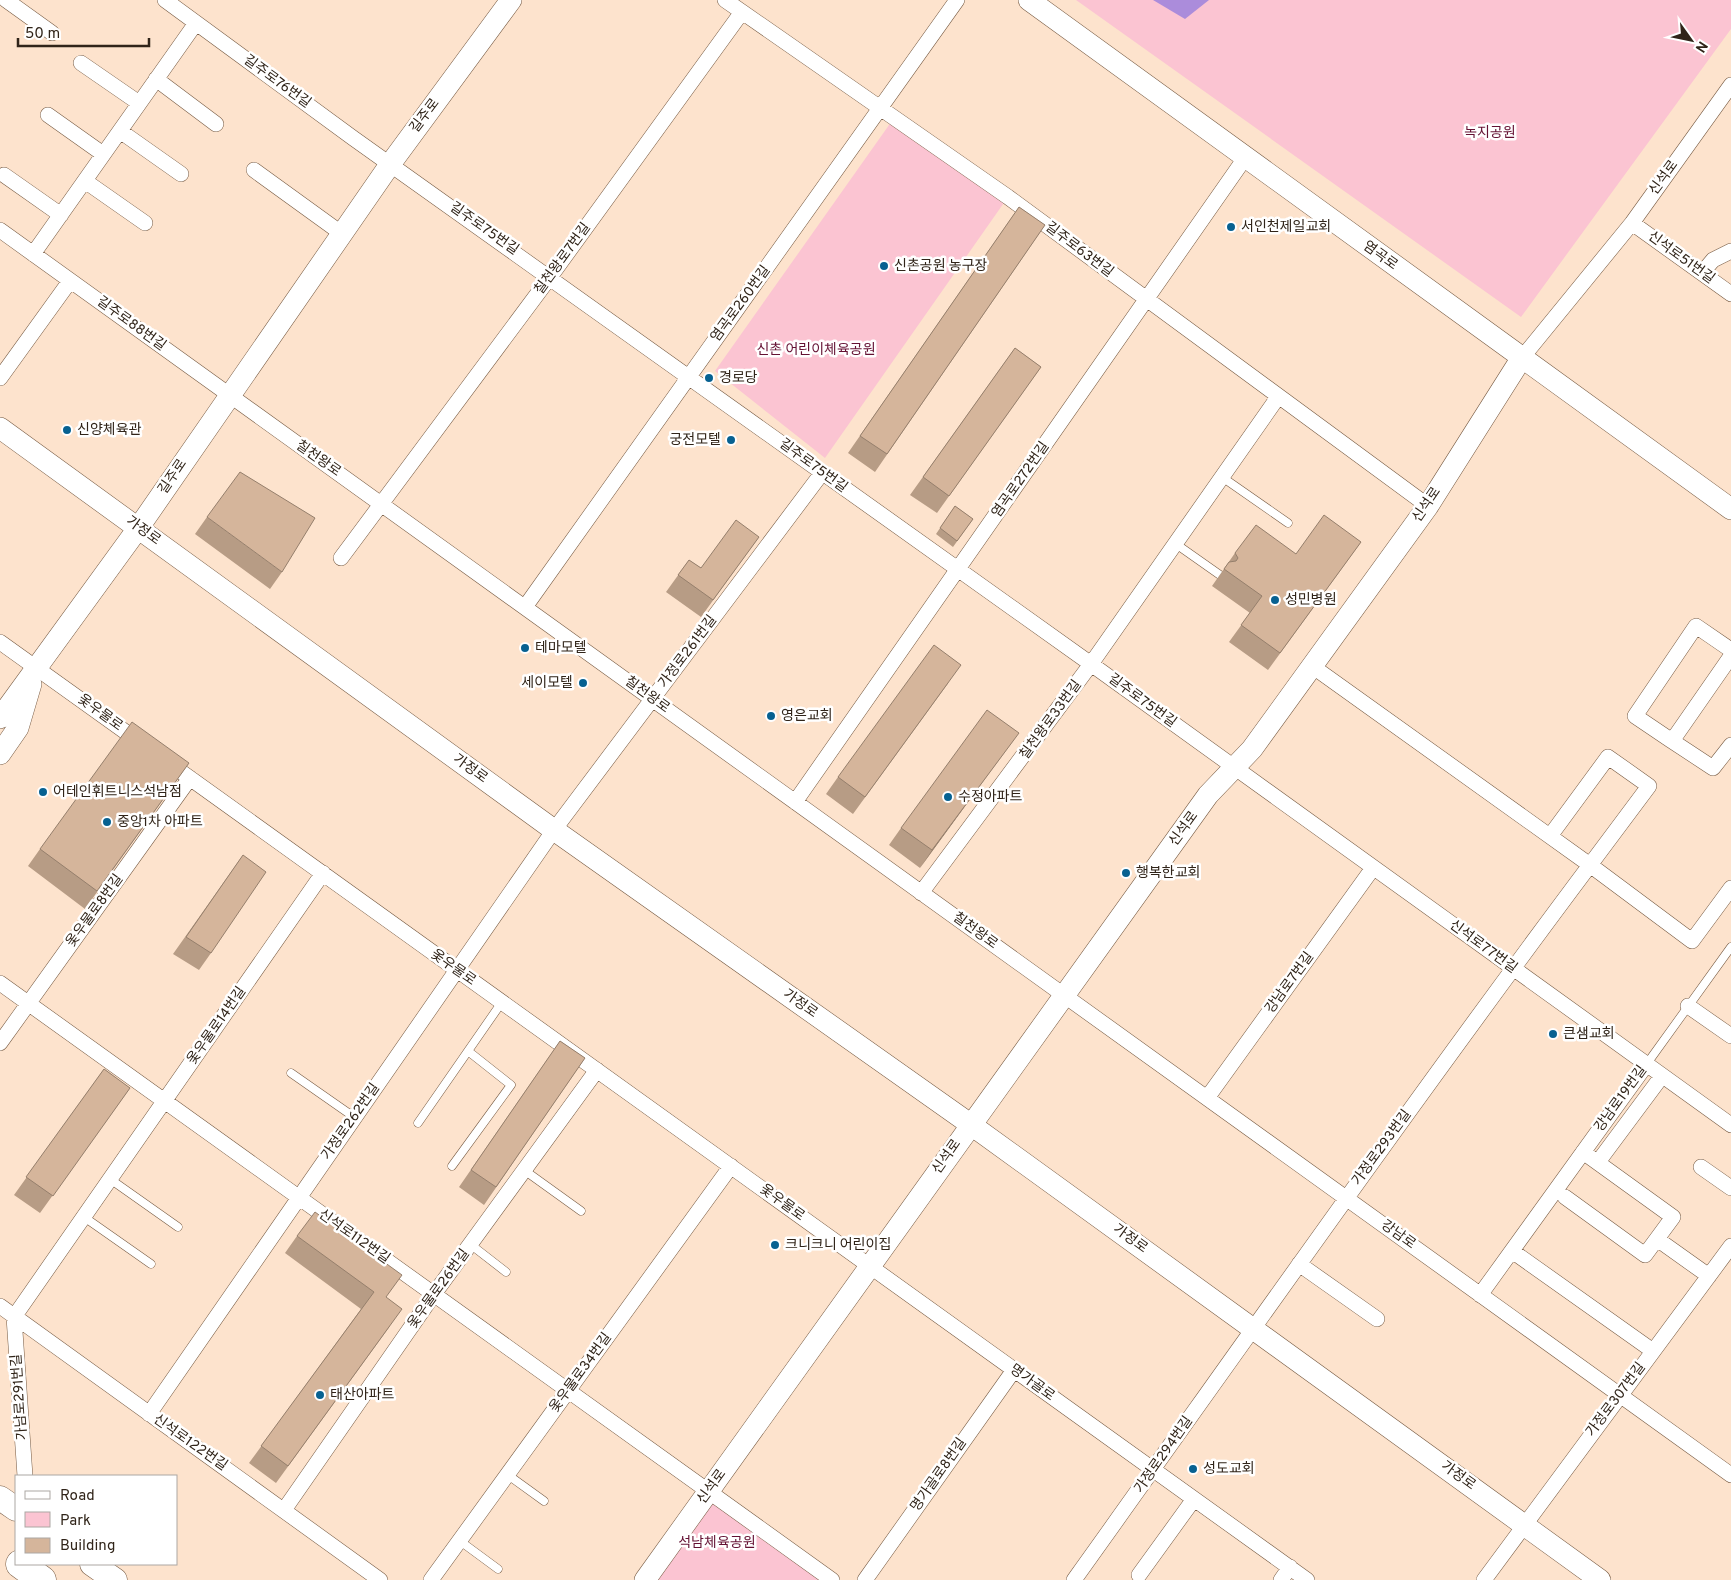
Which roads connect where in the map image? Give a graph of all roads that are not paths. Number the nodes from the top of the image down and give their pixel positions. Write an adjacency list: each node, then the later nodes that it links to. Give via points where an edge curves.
1 (6, 0): 9 (street)
2 (165, 0): 8 (street, 길주로76번길)
3 (511, 0): 20 (street, 길주로)
4 (725, 0): 7 (street, 길주로63번길)
5 (957, 0): 14 (street, 염곡로260번길)
6 (1029, 0): 19 (street, 염곡로)
7 (742, 12): 14 (street, 길주로63번길); 33 (street, 칠천왕로7번길)
8 (196, 23): 11 (street); 20 (street, 길주로76번길)
9 (52, 33)
10 (81, 63): 13 (street)
11 (156, 79): 13 (street); 16 (street)
12 (1731, 85): 27 (street, 신석로)
13 (139, 103): 17 (street)
14 (881, 109): 36 (street, 길주로63번길, via 1008,197); 38 (street, 염곡로260번길)
15 (48, 115): 18 (street)
16 (216, 124)
17 (120, 131): 18 (street); 23 (street)
18 (103, 154): 24 (street)
19 (1245, 158): 36 (street, 염곡로272번길); 37 (street, 염곡로)
20 (390, 163): 29 (street, 길주로); 33 (street, 길주로75번길)
21 (254, 170): 29 (street)
22 (4, 174): 25 (street)
23 (181, 174)
24 (85, 181): 25 (street); 26 (street)
25 (61, 215): 31 (street)
26 (145, 223)
27 (1632, 223): 32 (street, 신석로51번길); 37 (street, 신석로)
28 (0, 230): 31 (street, 길주로88번길)
29 (341, 234): 40 (street, 길주로)
30 (1731, 251): 32 (street, via 1712,260)
31 (33, 254): 34 (street, 길주로88번길)
32 (1702, 274): 35 (street, 신석로51번길)
33 (550, 276): 38 (street, 길주로75번길); 45 (street, 칠천왕로7번길)
34 (70, 281): 39 (street); 40 (street, 길주로88번길)
35 (1731, 294)
36 (1146, 300): 41 (street, 길주로63번길); 52 (street, 염곡로272번길)
37 (1521, 359): 46 (street, 신석로); 47 (street, 염곡로)
38 (689, 376): 43 (street, 길주로75번길); 54 (street, 염곡로260번길)
39 (0, 378)
40 (228, 395): 45 (street, 칠천왕로); 49 (street, 길주로)
41 (1278, 397): 44 (street, 칠천왕로33번길); 46 (street, 길주로63번길)
42 (0, 428): 49 (street, 가정로)
43 (822, 474): 52 (street, 길주로75번길); 62 (street, 가정로261번길)
44 (1222, 477): 48 (lane); 50 (street, 칠천왕로33번길)
45 (381, 503): 51 (street, 칠천왕로7번길); 54 (street, 칠천왕로)
46 (1428, 506): 59 (street, 신석로)
47 (1731, 509)
48 (1288, 523)
49 (139, 528): 60 (street, 길주로); 70 (street, 가정로)
50 (1176, 544): 53 (lane); 58 (street, 칠천왕로33번길)
51 (341, 558)
52 (959, 570): 58 (street, 길주로75번길); 69 (street, 염곡로272번길)
53 (1220, 575)
54 (525, 608): 62 (street, 칠천왕로)
55 (0, 642): 60 (street, 옻우물로)
56 (1731, 650): 64 (street, via 1696,626 1635,716)
57 (1731, 656): 64 (street)
58 (1091, 664): 67 (street, 길주로75번길); 76 (street, 칠천왕로33번길)
59 (1312, 666): 67 (street, 신석로); 71 (street)
60 (36, 668): 61 (street); 63 (street, 길주로); 66 (street, via 18,728); 68 (street, 옻우물로)
61 (0, 694)
62 (652, 699): 69 (street, 칠천왕로); 70 (street, 가정로261번길)
63 (0, 718)
64 (1672, 741): 65 (street, via 1713,768)
65 (1731, 745)
66 (0, 754)
67 (1235, 769): 73 (street, 신석로77번길); 81 (street, 신석로, via 1208,795)
68 (190, 778): 74 (street, 옻우물로); 83 (street, 옻우물로8번길)
69 (795, 802): 76 (street, 칠천왕로)
70 (554, 830): 79 (street, 가정로262번길); 96 (street, 가정로)
71 (1550, 836): 72 (street); 72 (street, 가정로293번길, via 1608,757 1649,786)
72 (1590, 864): 75 (street, via 1692,940); 78 (street, 가정로293번길)
73 (1373, 868): 78 (street, 신석로77번길); 92 (street, 강남로7번길)
74 (323, 873): 79 (street, 옻우물로); 93 (street, 옻우물로14번길)
75 (1731, 888)
76 (921, 893): 81 (street, 칠천왕로)
77 (1731, 948): 84 (lane, 강남로19번길)
78 (1512, 968): 88 (street, 신석로77번길); 108 (street, 가정로293번길)
79 (456, 970): 82 (street, 옻우물로); 94 (street, 가정로262번길)
80 (0, 983): 83 (street, 신석로112번길)
81 (1065, 995): 92 (street, 강남로); 96 (street, 신석로)
82 (502, 1002): 87 (lane); 89 (street, 옻우물로)
83 (29, 1003): 86 (street, 옻우물로8번길); 93 (street, 신석로112번길)
84 (1688, 1006): 85 (street); 88 (lane, 강남로19번길)
85 (1731, 1036)
86 (0, 1043)
87 (468, 1051): 95 (lane); 100 (lane, via 511,1085)
88 (1646, 1065): 91 (street, 신석로77번길); 98 (street, 강남로19번길)
89 (596, 1070): 101 (street, 옻우물로); 103 (street, 옻우물로26번길)
90 (291, 1073): 94 (lane)
91 (1662, 1076): 97 (street, 신석로77번길); 99 (street)
92 (1207, 1098): 108 (street, 강남로)
93 (165, 1101): 104 (street, 옻우물로14번길); 107 (street, 신석로112번길)
94 (354, 1118): 107 (street, 가정로262번길)
95 (418, 1123)
96 (970, 1124): 118 (street, 신석로); 126 (street, 가정로)
97 (1731, 1126)
98 (1583, 1152): 99 (street); 115 (street, 강남로19번길)
99 (1598, 1162): 112 (street, via 1673,1217)
100 (452, 1166)
101 (731, 1166): 118 (street, 옻우물로); 129 (street, 옻우물로34번길)
102 (1702, 1167): 105 (street)
103 (524, 1170): 109 (lane); 113 (street, 옻우물로26번길)
104 (110, 1179): 110 (street, 옻우물로14번길); 111 (lane)
105 (1731, 1188)
106 (1565, 1197): 112 (street, via 1645,1255)
107 (298, 1198): 121 (street, 신석로112번길); 131 (street, 가정로262번길)
108 (1346, 1198): 117 (street, 가정로293번길); 122 (street, 강남로)
109 (581, 1211)
110 (84, 1217): 116 (lane); 124 (street, 옻우물로14번길)
111 (178, 1227)
112 (1657, 1239): 120 (street)
113 (470, 1244): 119 (lane); 121 (street, 옻우물로26번길)
114 (1731, 1246): 120 (street, 가정로307번길)
115 (1512, 1251): 122 (street, 강남로19번길); 127 (street)
116 (151, 1264)
117 (1298, 1264): 125 (street); 126 (street, 가정로293번길)
118 (870, 1266): 128 (street, 명가골로); 136 (street, 신석로)
119 (506, 1272)
120 (1709, 1276): 127 (street, 가정로307번길)
121 (434, 1294): 129 (street, 신석로112번길); 141 (street, 옻우물로26번길)
122 (1480, 1295): 130 (street, 강남로)
123 (0, 1306): 124 (street, 신석로122번길)
124 (14, 1317): 131 (street, 신석로122번길); 133 (street, 가남로291번길)
125 (1377, 1319)
126 (1253, 1328): 132 (street, 가정로294번길); 142 (street, 가정로)
127 (1653, 1351): 130 (street, 가정로307번길)
128 (1014, 1370): 132 (street, 명가골로); 157 (street, 명가골로8번길)
129 (569, 1390): 134 (street, 옻우물로34번길); 136 (street, 신석로112번길)
130 (1620, 1395): 135 (street, 강남로); 142 (street, 가정로307번길)
131 (149, 1414): 141 (street, 신석로122번길)
132 (1154, 1471): 138 (street, 명가골로); 158 (street, 가정로294번길)
133 (25, 1475)
134 (508, 1475): 139 (lane); 143 (street, 옻우물로34번길)
135 (1731, 1475)
136 (709, 1491): 155 (street, 신석로); 156 (street, 신석로112번길)
137 (0, 1498): 140 (main road)
138 (1194, 1499): 148 (street, 명가골로); 150 (street)
139 (544, 1502)
140 (15, 1508)
141 (284, 1510): 153 (street, 신석로122번길)
142 (1524, 1524): 161 (street, 가정로307번길); 162 (street, 가정로)
143 (460, 1541): 149 (lane); 154 (street, 옻우물로34번길)
144 (0, 1550): 145 (highway)
145 (15, 1560)
146 (21, 1565): 151 (highway)
147 (93, 1565): 152 (main road)
148 (1290, 1567): 159 (street); 160 (street, 명가골로)
149 (498, 1569)
150 (1140, 1575)
151 (42, 1580)
152 (115, 1580)
153 (380, 1580)
154 (431, 1580)
155 (645, 1580)
156 (832, 1580)
157 (865, 1580)
158 (1074, 1580)
159 (1281, 1580)
160 (1307, 1580)
161 (1484, 1580)
162 (1600, 1580)

